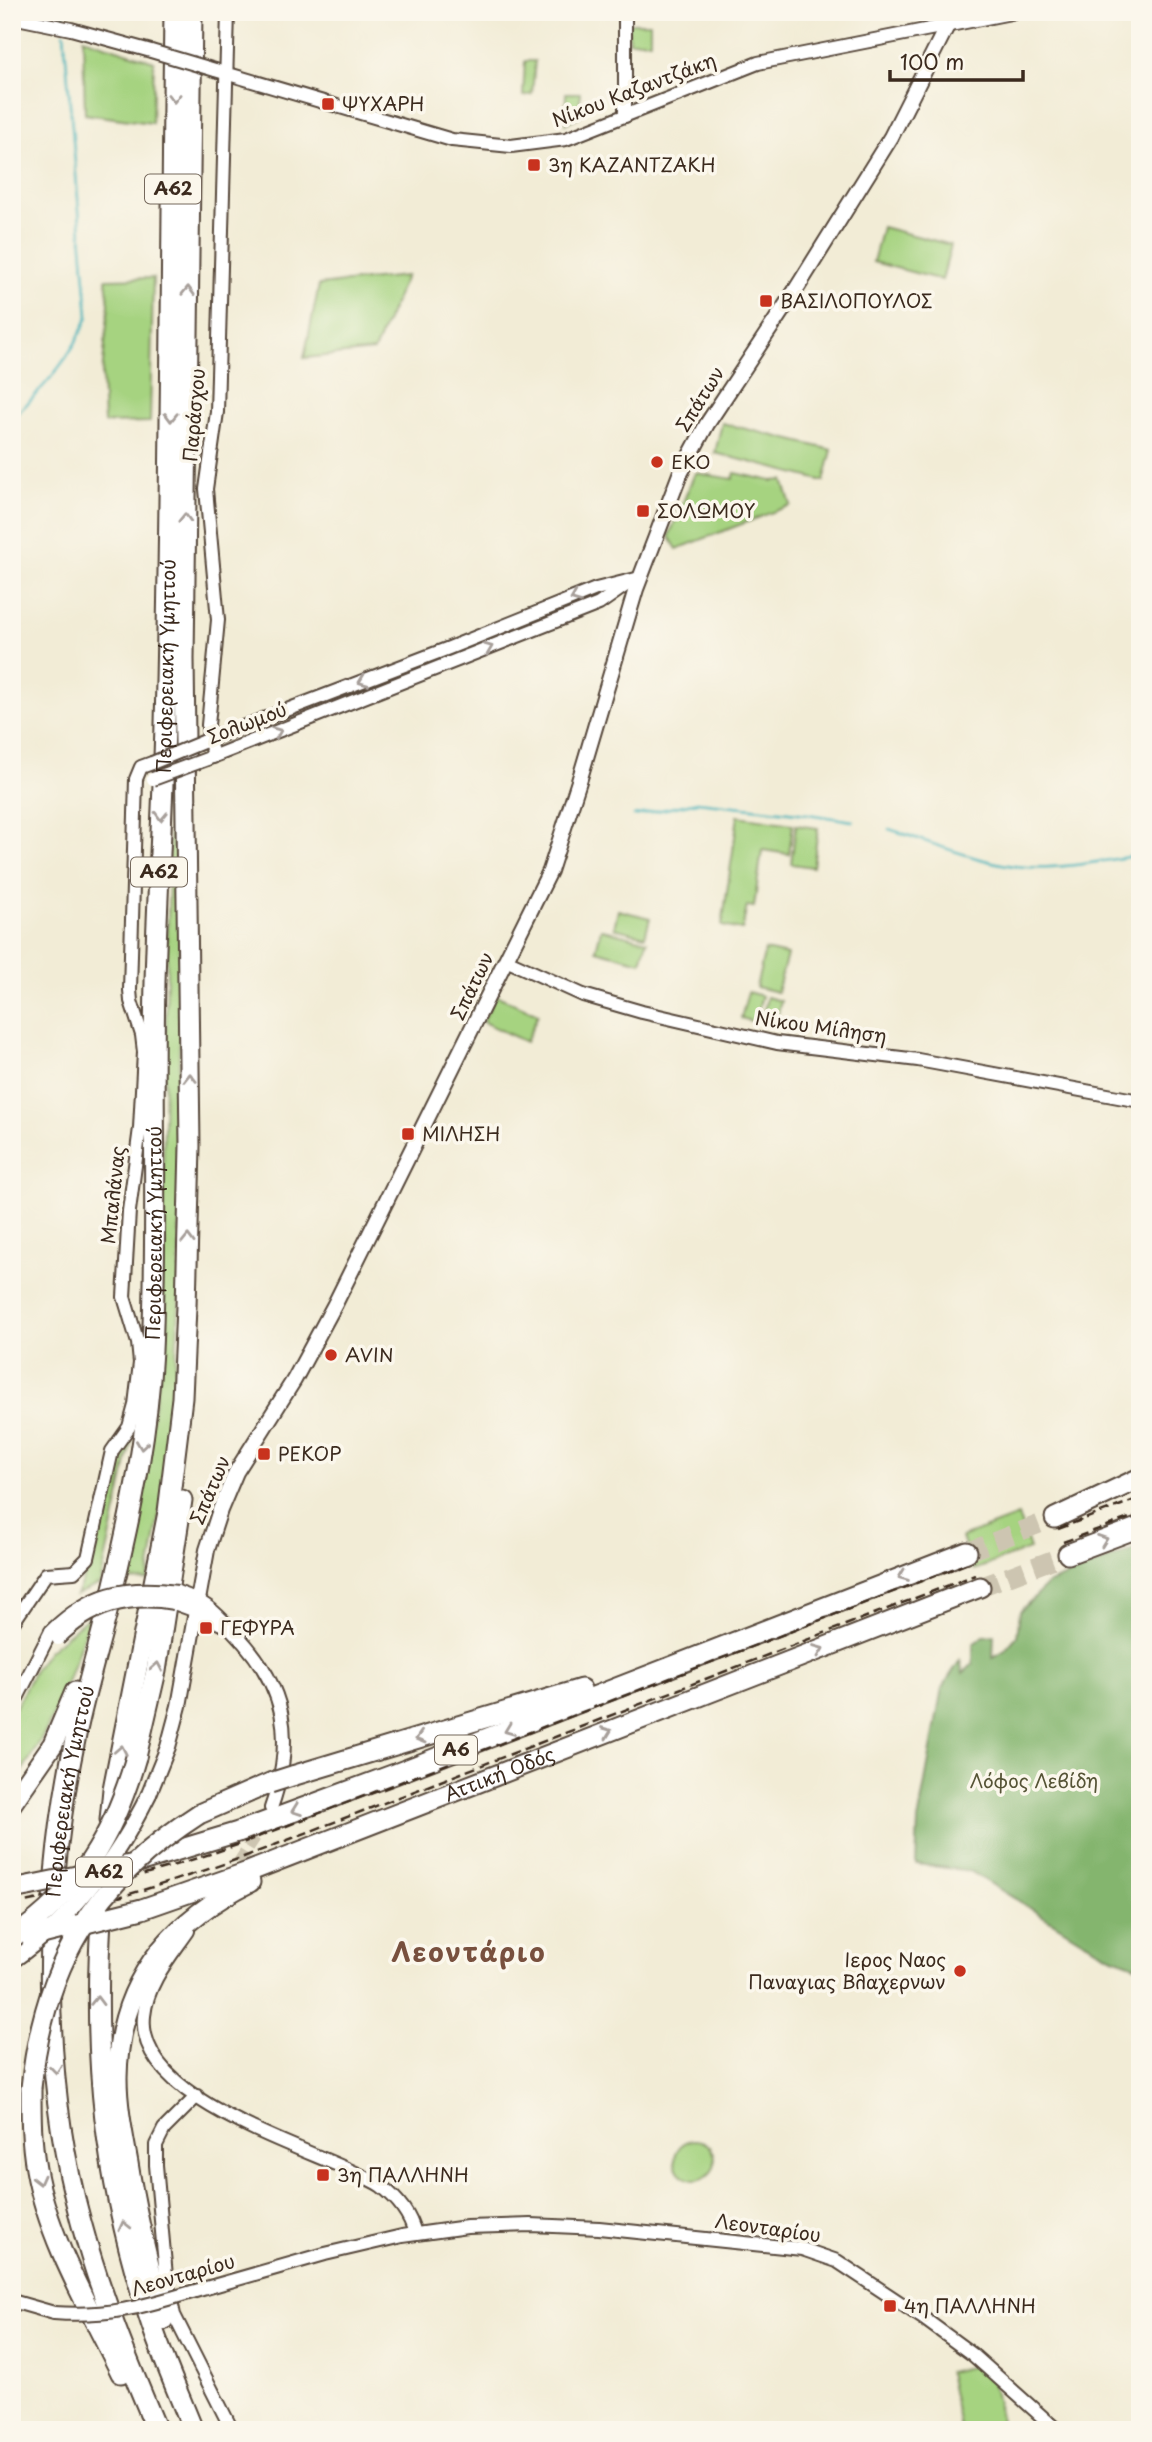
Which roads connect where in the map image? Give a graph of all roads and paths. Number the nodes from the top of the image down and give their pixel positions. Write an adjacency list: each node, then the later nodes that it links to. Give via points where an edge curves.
1 (174, 12): 19 (highway, Περιφερειακή Υμηττού / Α62, one-way to 19, via 172,362 155,980 153,1303 149,1396)
2 (192, 12): 16 (highway, Περιφερειακή Υμηττού / Α62, one-way to 2, via 190,1146 184,696)
3 (228, 12): 8 (street, Παράσχου)
4 (625, 12): 9 (street)
5 (1016, 12): 7 (street, Νίκου Καζαντζάκη)
6 (12, 17): 8 (street, Νίκου Καζαντζάκη, bridge)
7 (951, 19): 9 (street, Νίκου Καζαντζάκη, via 758,63); 10 (main road, Σπάτων, via 891,137 690,453)
8 (221, 72): 9 (street, Νίκου Καζαντζάκη, via 467,143 541,144); 11 (street, Παράσχου, via 217,412 206,489 218,620)
9 (625, 116)
10 (636, 580): 11 (street, Σολωμού, one-way to 11, via 596,589); 12 (street, Σολωμού, one-way to 10, via 599,604); 14 (main road, Σπάτων, via 550,871)
11 (206, 741): 12 (street, Παράσχου); 13 (street, Σολωμού, bridge, via 141,767)
12 (210, 758): 13 (street, Σολωμού, bridge, via 144,782)
13 (136, 779): 25 (street, Μπαλάνας, via 130,990 144,1052 124,1297 140,1363 133,1418 112,1451 88,1558 74,1572 46,1574)
14 (506, 960): 15 (street, Νίκου Μίληση, via 583,995 642,1012 777,1042 918,1059); 24 (main road, Σπάτων, via 335,1304 236,1472 214,1528)
15 (1140, 1101)
16 (187, 1307): 33 (highway, one-way to 16, bridge, via 85,1871 117,1814 136,1757 156,1671 186,1479); 40 (highway, Περιφερειακή Υμηττού / Α62, one-way to 16, via 152,2326 121,2215 102,2101 96,2014 113,1789 168,1512)
17 (1140, 1478): 18 (highway, via 1055,1518)
18 (1140, 1486)
19 (134, 1495): 28 (highway, via 69,1711 53,1744); 39 (highway, Περιφερειακή Υμηττού / Α62, one-way to 39, via 67,1780 50,1964 53,2040 70,2178 105,2299)
20 (1139, 1527): 22 (highway, one-way to 20)
21 (967, 1552): 26 (highway, Αττική Οδός / Α6, one-way to 26)
22 (1068, 1553)
23 (980, 1587): 30 (highway, Αττική Οδός / Α6, one-way to 23)
24 (197, 1605): 27 (street, bridge, via 136,1589 107,1594 80,1607 35,1662); 29 (street, via 234,1631 273,1683 284,1730); 34 (main road, Σπάτων, bridge, via 174,1727 149,1794 99,1875 42,1937)
25 (12, 1624)
26 (778, 1624): 31 (highway, Αττική Οδός / Α6, one-way to 31, bridge, via 238,1832 130,1865); 38 (highway, one-way to 38, bridge, via 270,1783 174,1830 113,1884 89,1914 51,1990 35,2045 31,2131 36,2171 68,2263)
27 (12, 1708)
28 (12, 1803)
29 (271, 1808)
30 (407, 1810): 33 (highway, Αττική Οδός / Α6, bridge, via 142,1909); 40 (highway, via 202,1909 156,1955 129,2007 117,2071 122,2129 141,2233)
31 (20, 1888)
32 (188, 1931): 35 (street, via 152,1987 144,2021 157,2060)
33 (18, 1938)
34 (12, 1961)
35 (197, 2096): 36 (street, via 243,2124 374,2182 407,2213); 41 (street, via 164,2129 156,2145 166,2276 178,2323)
36 (409, 2235): 37 (street, Λεονταρίου, bridge, via 128,2310 79,2315); 42 (street, Λεονταρίου, via 467,2227 546,2225 814,2251 847,2266 951,2338)
37 (12, 2301)
38 (148, 2430)
39 (157, 2430)
40 (194, 2430)
41 (232, 2430)
42 (1057, 2430)

